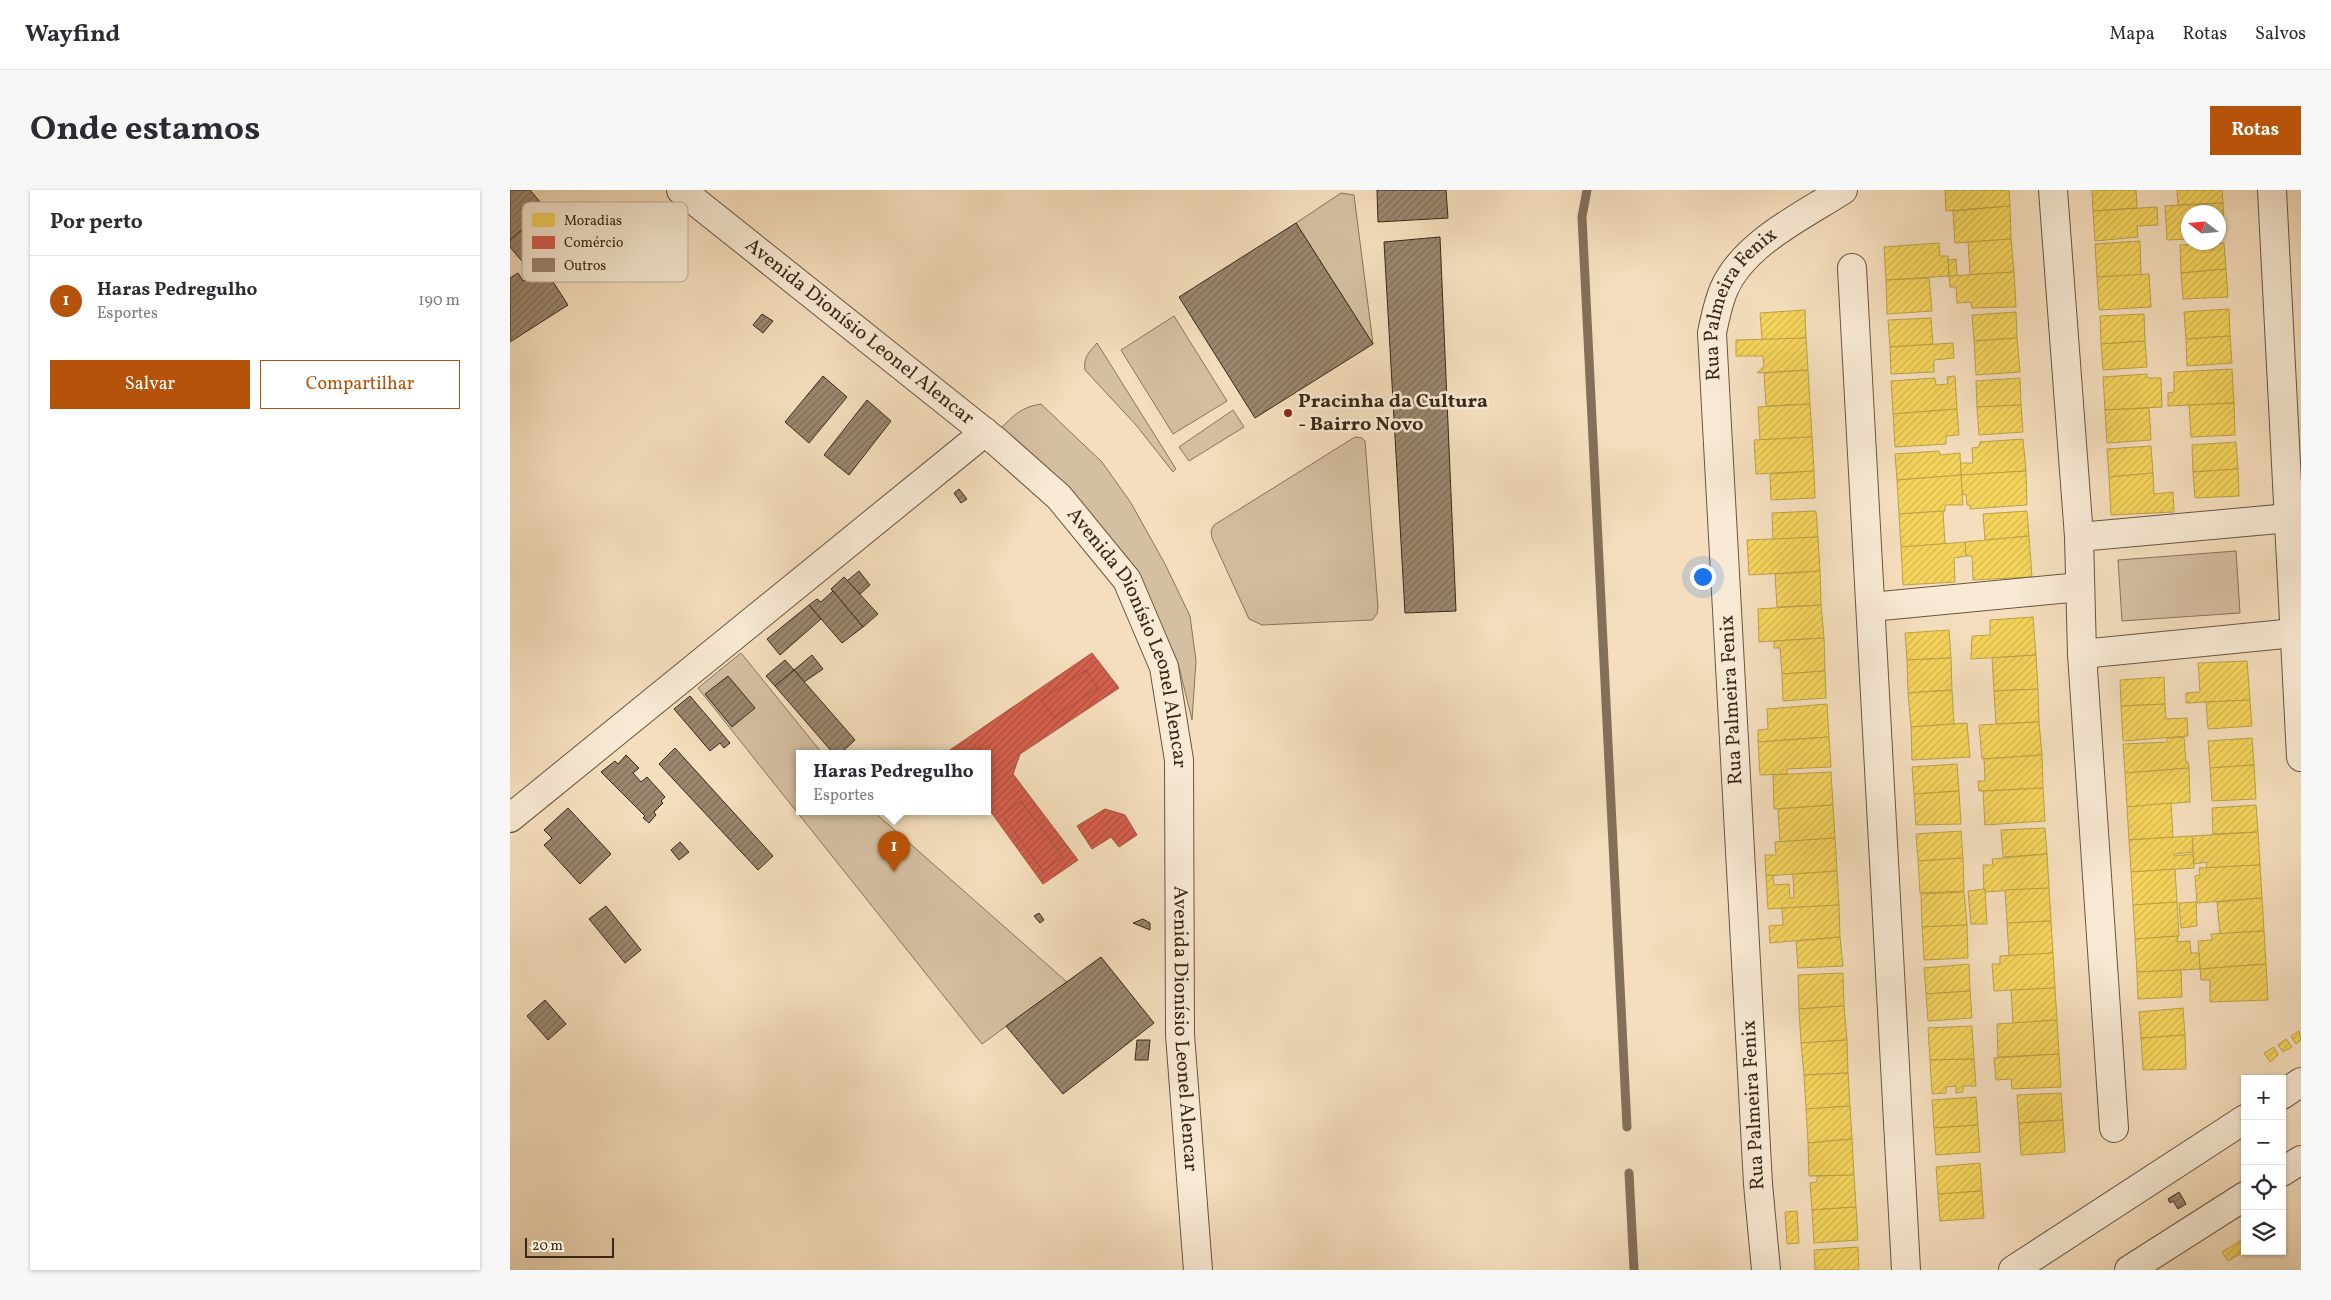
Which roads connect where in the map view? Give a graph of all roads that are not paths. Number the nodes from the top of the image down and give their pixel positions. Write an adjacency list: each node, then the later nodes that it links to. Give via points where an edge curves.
1 (681, 190): 6 (street, Avenida Dionísio Leonel Alencar)
2 (1843, 190): 24 (street, Rua Palmeira Fenix, via 1754,247 1725,287 1712,333 1758,1184)
3 (2053, 190): 8 (street)
4 (2272, 190): 7 (street)
5 (1852, 268): 11 (street)
6 (985, 432): 15 (street); 23 (street, Avenida Dionísio Leonel Alencar, via 1059,497 1127,580 1164,667 1179,760 1180,1035)
7 (2289, 518): 8 (street); 9 (street)
8 (2079, 537): 10 (street)
9 (2296, 565): 12 (street)
10 (2080, 588): 11 (street); 13 (street)
11 (1871, 608): 25 (street)
12 (2295, 634): 13 (street); 14 (street)
13 (2082, 654): 19 (street)
14 (2301, 757)
15 (510, 818)
16 (2301, 1082): 17 (street)
17 (2286, 1092)
18 (2243, 1120): 26 (street)
19 (2114, 1128)
20 (2301, 1160): 21 (street)
21 (2286, 1169)
22 (2241, 1199): 27 (street)
23 (1198, 1270)
24 (1766, 1270)
25 (1906, 1270)
26 (2013, 1270)
27 (2129, 1270)

